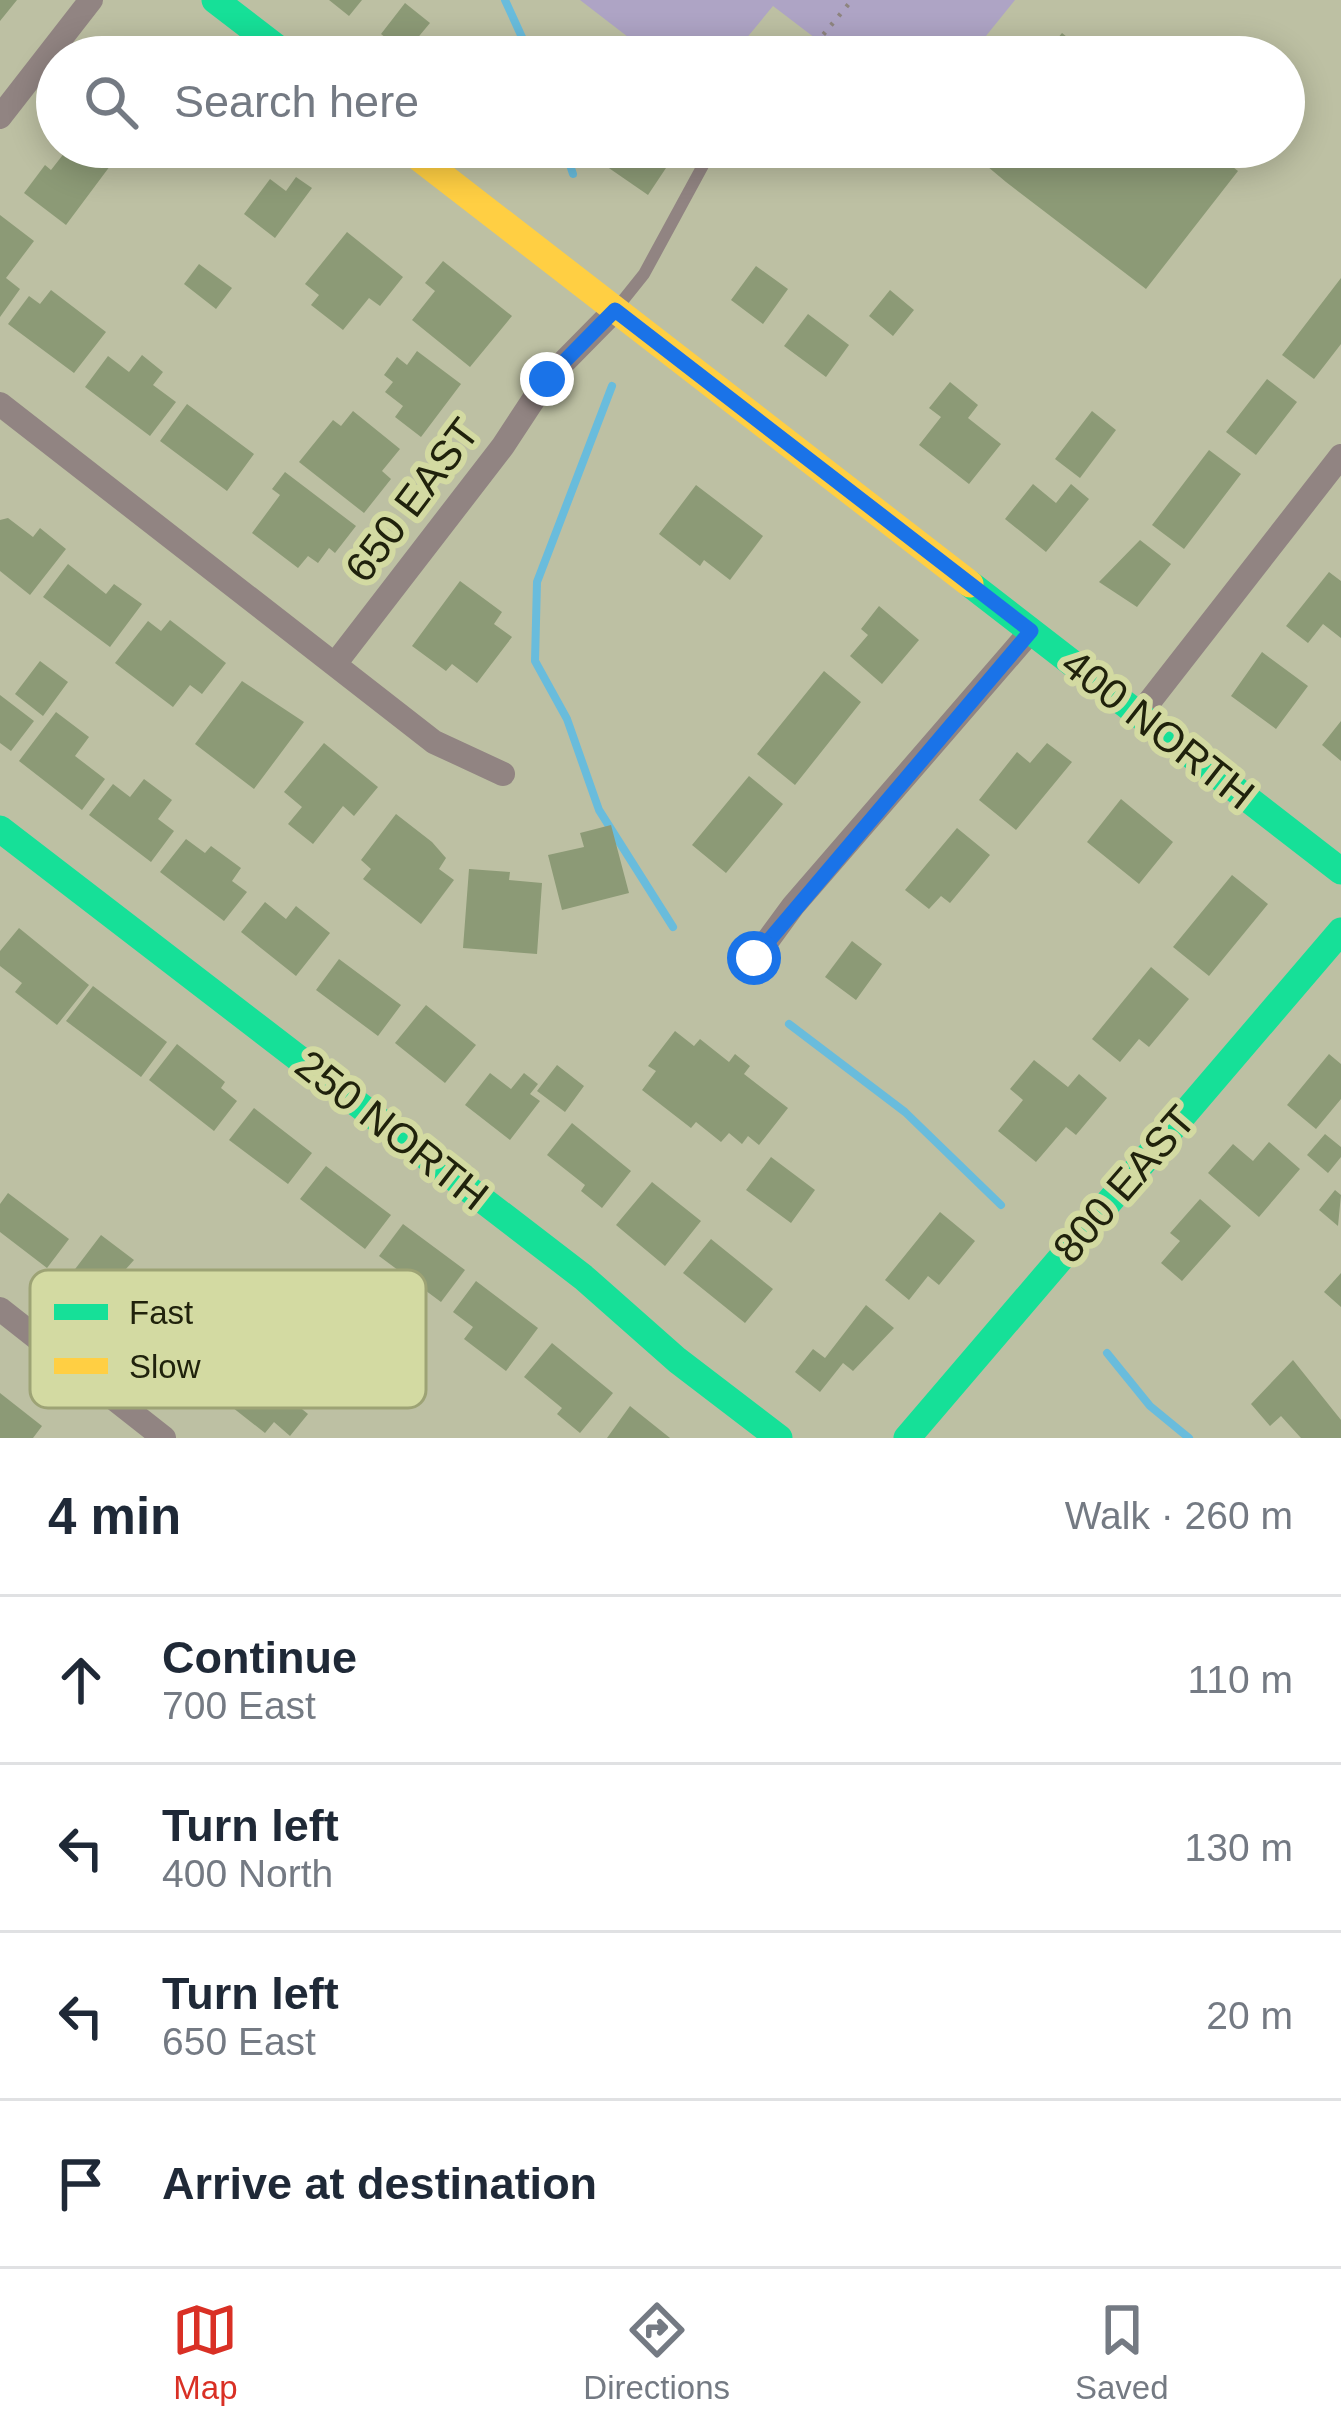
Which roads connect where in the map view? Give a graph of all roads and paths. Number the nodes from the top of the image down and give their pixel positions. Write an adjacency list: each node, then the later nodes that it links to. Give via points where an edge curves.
1 (91, 0): 4 (street)
2 (215, 0): 5 (street)
3 (852, 0): 6 (path)
4 (63, 36)
5 (262, 36)
6 (822, 36)
7 (36, 71): 8 (street)
8 (0, 117)
9 (432, 168): 11 (street, 400 NORTH)
10 (701, 168): 11 (lane, 650 EAST, via 644,274)
11 (615, 310): 14 (street, 400 NORTH); 15 (street, 650 EAST, via 547,379)
12 (0, 404): 15 (street)
13 (1341, 456): 16 (street)
14 (1031, 631): 16 (street, 400 NORTH); 21 (street)
15 (335, 664): 17 (street, via 434,742)
16 (1139, 715): 19 (street, 400 NORTH)
17 (503, 774)
18 (0, 829): 26 (street, 250 NORTH, via 584,1276)
19 (1341, 871)
20 (1341, 931): 27 (street, 800 EAST)
21 (754, 958)
22 (0, 1309): 23 (street)
23 (30, 1333)
24 (126, 1408): 25 (street)
25 (164, 1438)
26 (779, 1438)
27 (907, 1438)

